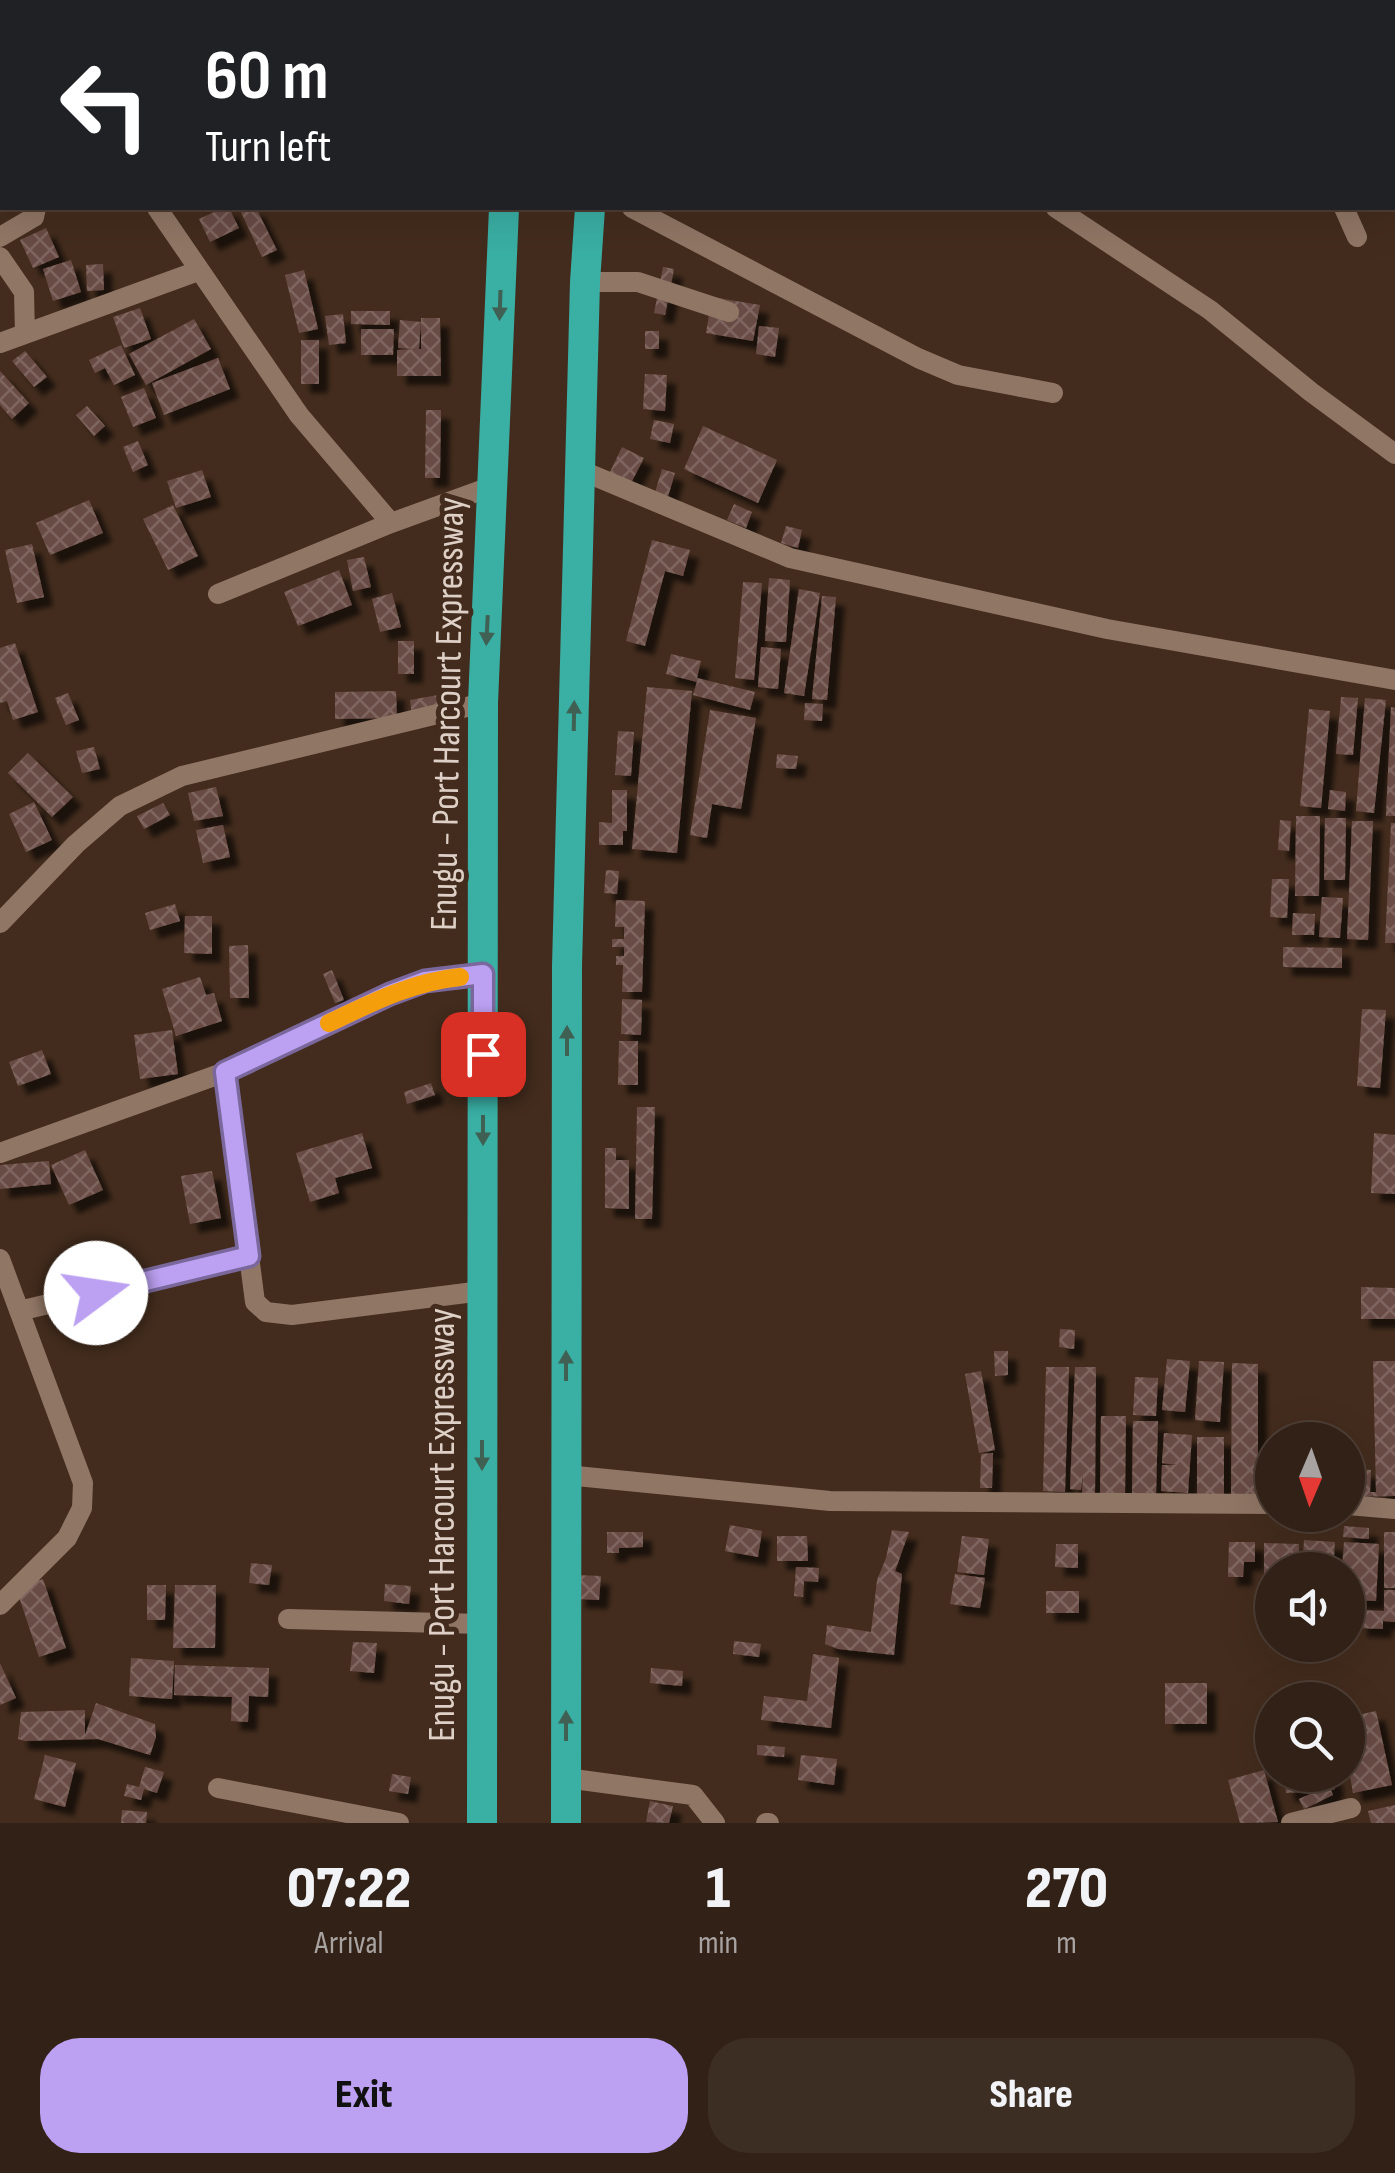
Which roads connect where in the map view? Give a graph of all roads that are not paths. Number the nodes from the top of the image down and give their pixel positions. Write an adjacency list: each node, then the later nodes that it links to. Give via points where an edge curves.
1 (36, 210): 8 (street)
2 (157, 210): 11 (street)
3 (504, 210): 19 (highway, Enugu - Port Harcourt Expressway, one-way to 19)
4 (590, 210): 12 (highway)
5 (636, 210): 16 (street, via 918,358 958,375)
6 (1059, 210): 17 (street, via 1210,310)
7 (1345, 210): 9 (street)
8 (0, 236)
9 (1356, 238)
10 (0, 258): 14 (street, via 24,292)
11 (198, 270): 14 (street); 20 (street, via 300,415)
12 (585, 282): 13 (street, via 638,282); 18 (highway)
13 (729, 312)
14 (26, 334): 15 (street)
15 (0, 343)
16 (1053, 393)
17 (1395, 454)
18 (580, 470): 22 (street, via 790,558 1107,629); 32 (highway, one-way to 18, via 567,966)
19 (494, 486): 20 (street); 23 (highway, Enugu - Port Harcourt Expressway, one-way to 23)
20 (390, 523): 21 (street)
21 (218, 594)
22 (1395, 680)
23 (484, 703): 24 (street, via 182,776 120,806); 25 (highway, Enugu - Port Harcourt Expressway)
24 (0, 923)
25 (483, 974): 26 (street, via 425,981 390,994); 30 (highway, Enugu - Port Harcourt Expressway, one-way to 30)
26 (225, 1072): 27 (street); 28 (street)
27 (0, 1153)
28 (249, 1256): 30 (street, via 255,1302 280,1315); 31 (street)
29 (0, 1259): 31 (street)
30 (482, 1290): 38 (highway, Enugu - Port Harcourt Expressway, one-way to 38)
31 (20, 1312): 36 (street, via 83,1483 82,1508 68,1538)
32 (566, 1475): 33 (street, via 830,1502); 39 (highway, one-way to 32)
33 (1255, 1504)
34 (1365, 1506): 35 (street)
35 (1395, 1509)
36 (0, 1606)
37 (288, 1618): 38 (street)
38 (482, 1624): 43 (highway, Enugu - Port Harcourt Expressway)
39 (566, 1778): 44 (highway); 45 (street, via 693,1795)
40 (218, 1788): 42 (street)
41 (1351, 1808): 46 (street)
42 (400, 1823)
43 (482, 1823)
44 (566, 1823)
45 (716, 1823)
46 (1292, 1823)

